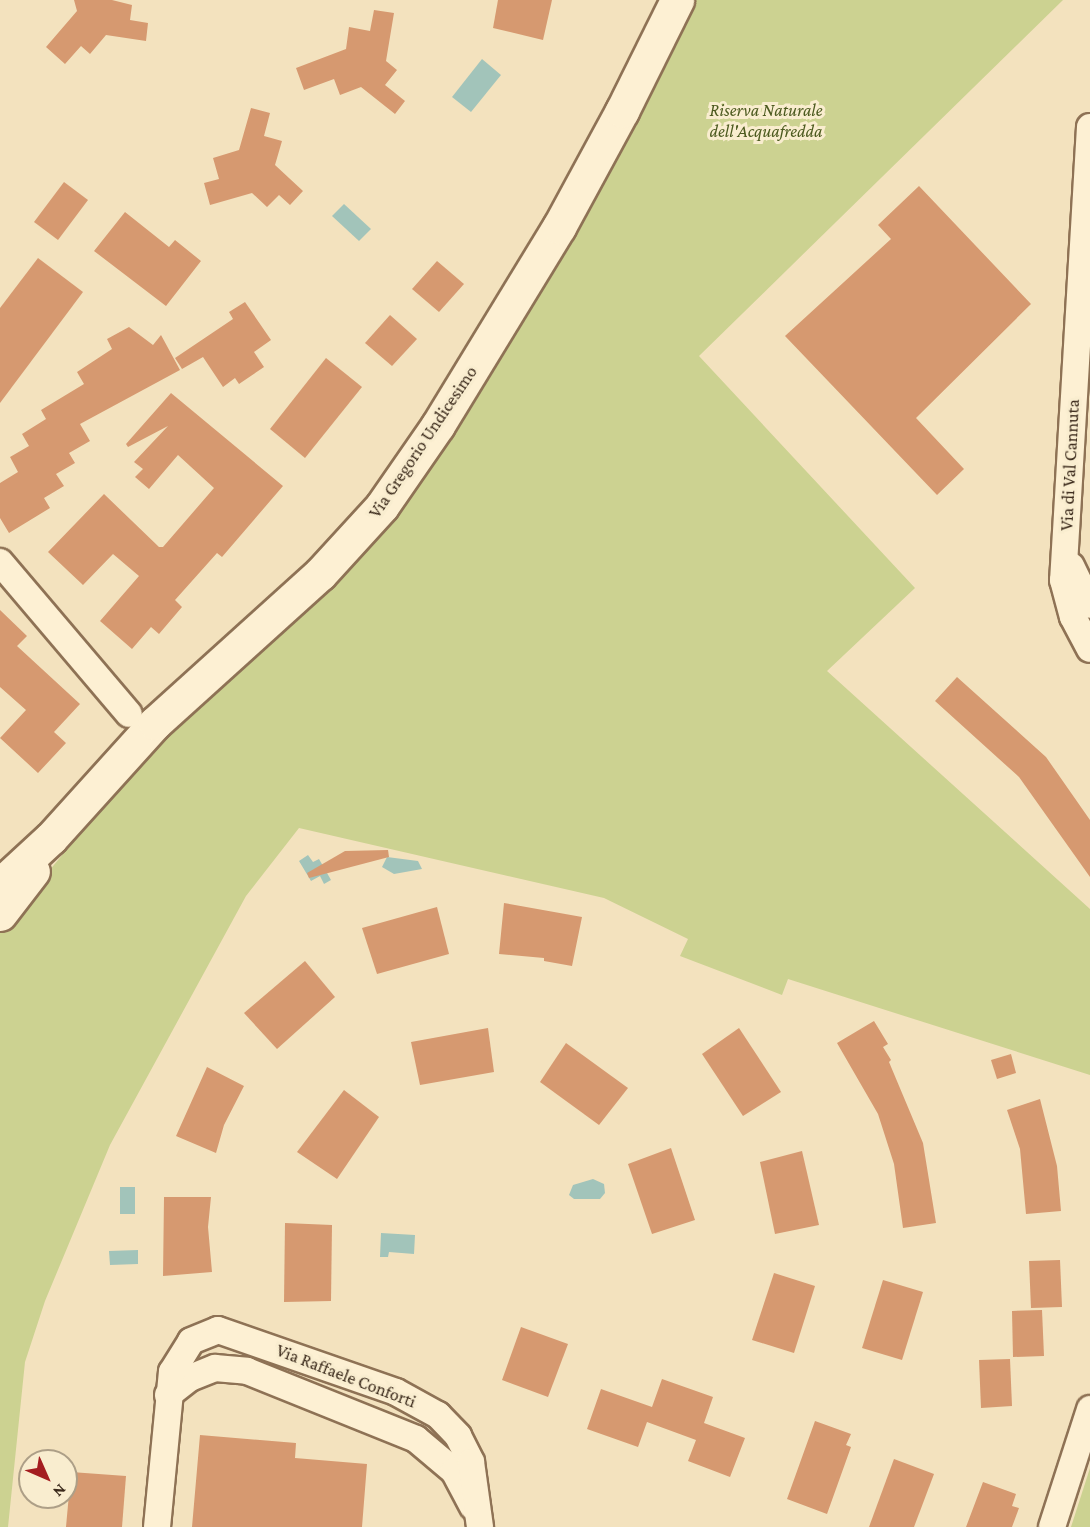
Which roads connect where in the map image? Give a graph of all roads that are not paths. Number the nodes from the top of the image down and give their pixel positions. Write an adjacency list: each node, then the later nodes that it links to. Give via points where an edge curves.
1 (676, 0): 8 (street, Via Gregorio Undicesimo, via 559,227 438,425 382,506 320,574 136,741)
2 (1090, 127): 3 (street, Via di Val Cannuta)
3 (1066, 551): 5 (street, Via di Val Cannuta, via 1077,584); 6 (street, Via di Val Cannuta, via 1065,593)
4 (0, 562): 7 (street)
5 (1090, 605)
6 (1090, 649)
7 (129, 714)
8 (51, 838): 9 (street, Via Gregorio Undicesimo); 10 (street, Via Gregorio Undicesimo, via 30,875)
9 (0, 885)
10 (0, 914)
11 (168, 1395): 13 (street, Via Raffaele Conforti); 14 (street, Via Raffaele Conforti, via 206,1370 238,1368 400,1430 431,1449 454,1472 467,1491); 14 (street, Via Raffaele Conforti, via 172,1372 183,1351 200,1336 218,1330 396,1392 438,1415 463,1444 475,1472)
12 (1090, 1409): 15 (street)
13 (156, 1527)
14 (480, 1527)
15 (1052, 1527)

